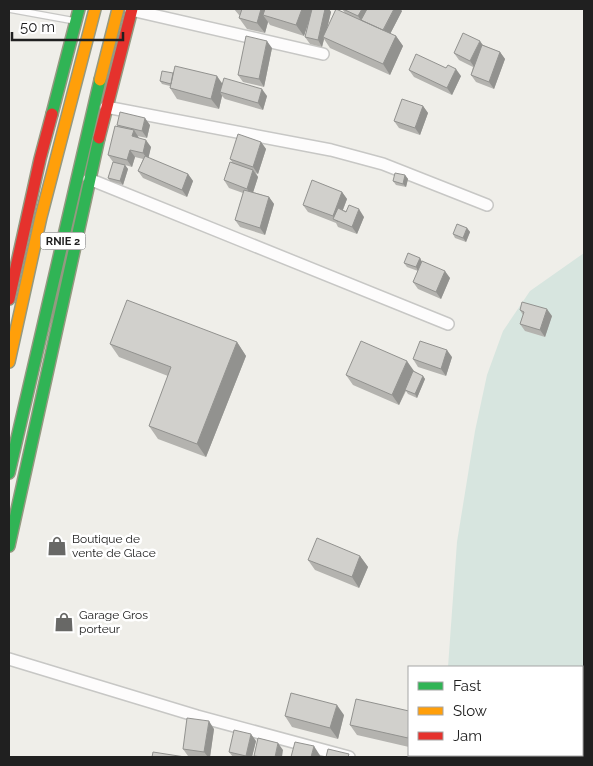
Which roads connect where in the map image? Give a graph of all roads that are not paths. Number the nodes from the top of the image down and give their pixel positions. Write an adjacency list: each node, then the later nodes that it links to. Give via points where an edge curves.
1 (9, 9): 6 (lane)
2 (79, 9): 6 (main road)
3 (94, 9): 13 (main road, RNIE 2 / RNIE 2, via 41,216)
4 (118, 9): 14 (main road, RNIE 2 / RNIE 2)
5 (132, 10): 7 (street); 8 (main road)
6 (75, 21): 11 (main road)
7 (323, 54)
8 (106, 107): 9 (main road); 10 (street, via 331,150 383,164)
9 (89, 179): 12 (street); 15 (main road)
10 (487, 205)
11 (9, 299)
12 (448, 324)
13 (9, 362)
14 (9, 473)
15 (9, 546)
16 (9, 659): 17 (street, via 197,716)
17 (349, 757)

